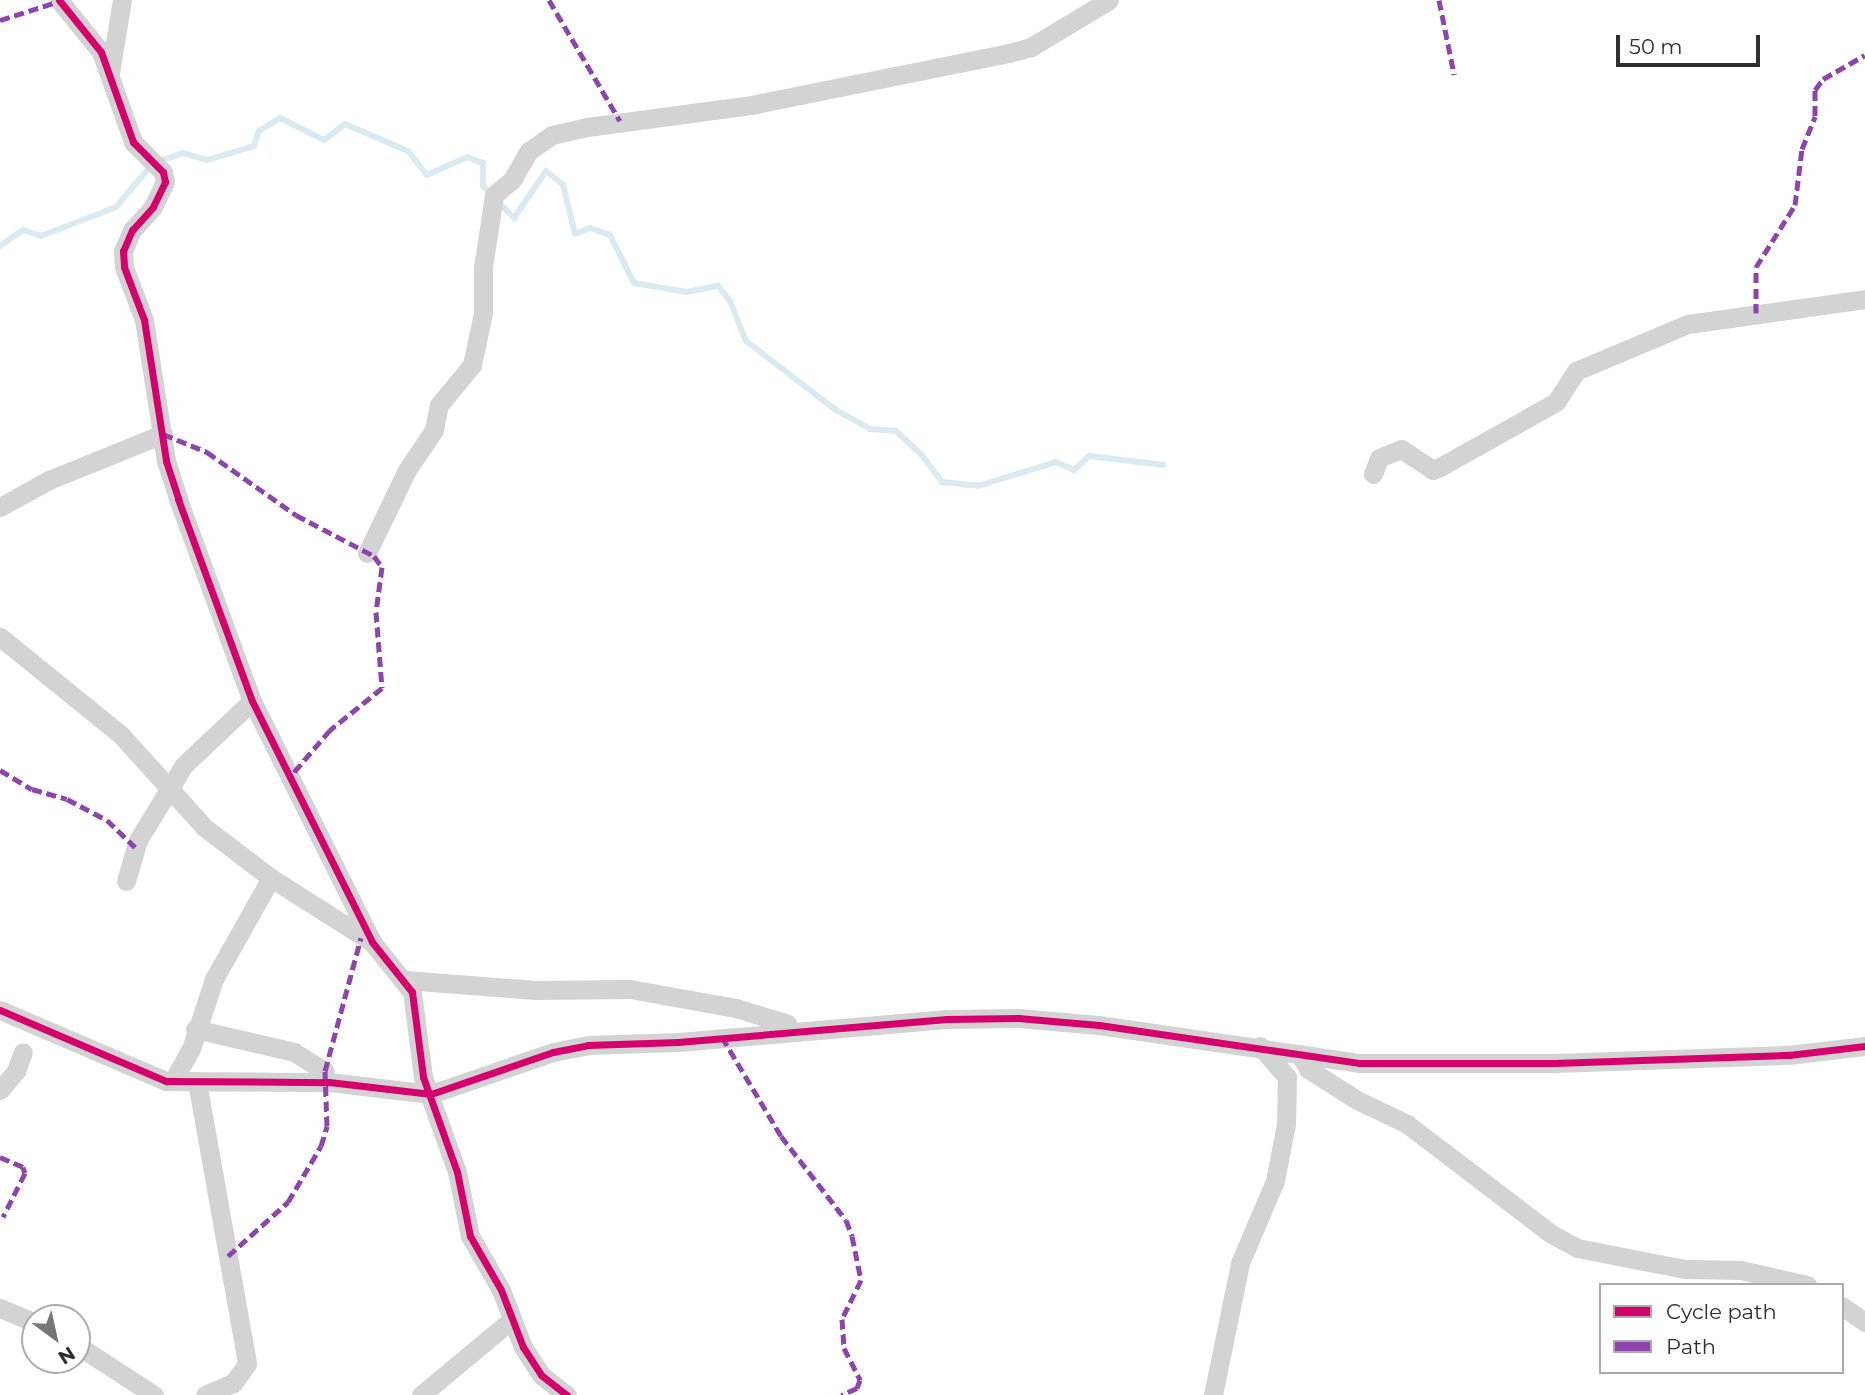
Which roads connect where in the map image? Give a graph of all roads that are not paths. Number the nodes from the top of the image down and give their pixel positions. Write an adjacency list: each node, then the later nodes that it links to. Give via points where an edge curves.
1 (60, 0): 4 (street, via 91,37)
2 (122, 0): 4 (street)
3 (1110, 0): 9 (street, via 1031,47 1009,53 751,105 587,127 552,135 529,151 512,180 494,195 483,267 483,313 472,365 439,405 434,430 407,470)
4 (110, 73): 6 (street, via 133,142 163,172 164,182 153,207 132,230 123,251 124,267 144,320)
5 (1865, 299): 7 (street, via 1688,324 1576,371 1556,402 1440,467 1433,470 1401,449 1379,457)
6 (163, 434): 8 (street, via 49,480); 11 (street, via 178,499)
7 (1373, 474)
8 (0, 507)
9 (367, 553)
10 (0, 637): 12 (street, via 121,735)
11 (252, 701): 12 (street, via 184,765); 15 (street)
12 (169, 790): 13 (street, via 204,827); 14 (street, via 138,840)
13 (271, 878): 15 (street); 19 (street, via 214,979)
14 (126, 881)
15 (372, 942): 16 (street)
16 (405, 979): 18 (street, via 536,990 630,989 736,1008); 28 (street, via 417,1006 423,1077)
17 (0, 1010): 25 (street)
18 (805, 1028): 20 (street, via 1018,1018); 28 (street, via 678,1042 588,1045 553,1052)
19 (195, 1029): 24 (street, via 294,1052); 25 (street, via 191,1049)
20 (1260, 1046): 23 (street); 40 (street, via 1287,1077 1286,1124 1275,1181 1240,1262)
21 (1865, 1046): 23 (street, via 1789,1055 1470,1065 1360,1063)
22 (23, 1052): 27 (street)
23 (1300, 1054): 29 (street, via 1308,1069 1357,1100 1408,1124 1550,1233 1577,1248 1685,1269 1741,1270)
24 (325, 1071)
25 (173, 1081): 26 (street)
26 (197, 1082): 28 (street, via 329,1082); 37 (street, via 247,1364 233,1383)
27 (0, 1090)
28 (431, 1094): 33 (street, via 457,1172 470,1236 501,1290)
29 (1798, 1283)
30 (1844, 1307): 34 (street)
31 (0, 1308): 32 (street)
32 (21, 1317)
33 (510, 1321): 38 (street); 39 (street, via 541,1375)
34 (1865, 1322)
35 (91, 1354): 36 (street)
36 (154, 1395)
37 (205, 1395)
38 (421, 1395)
39 (567, 1395)
40 (1213, 1395)

